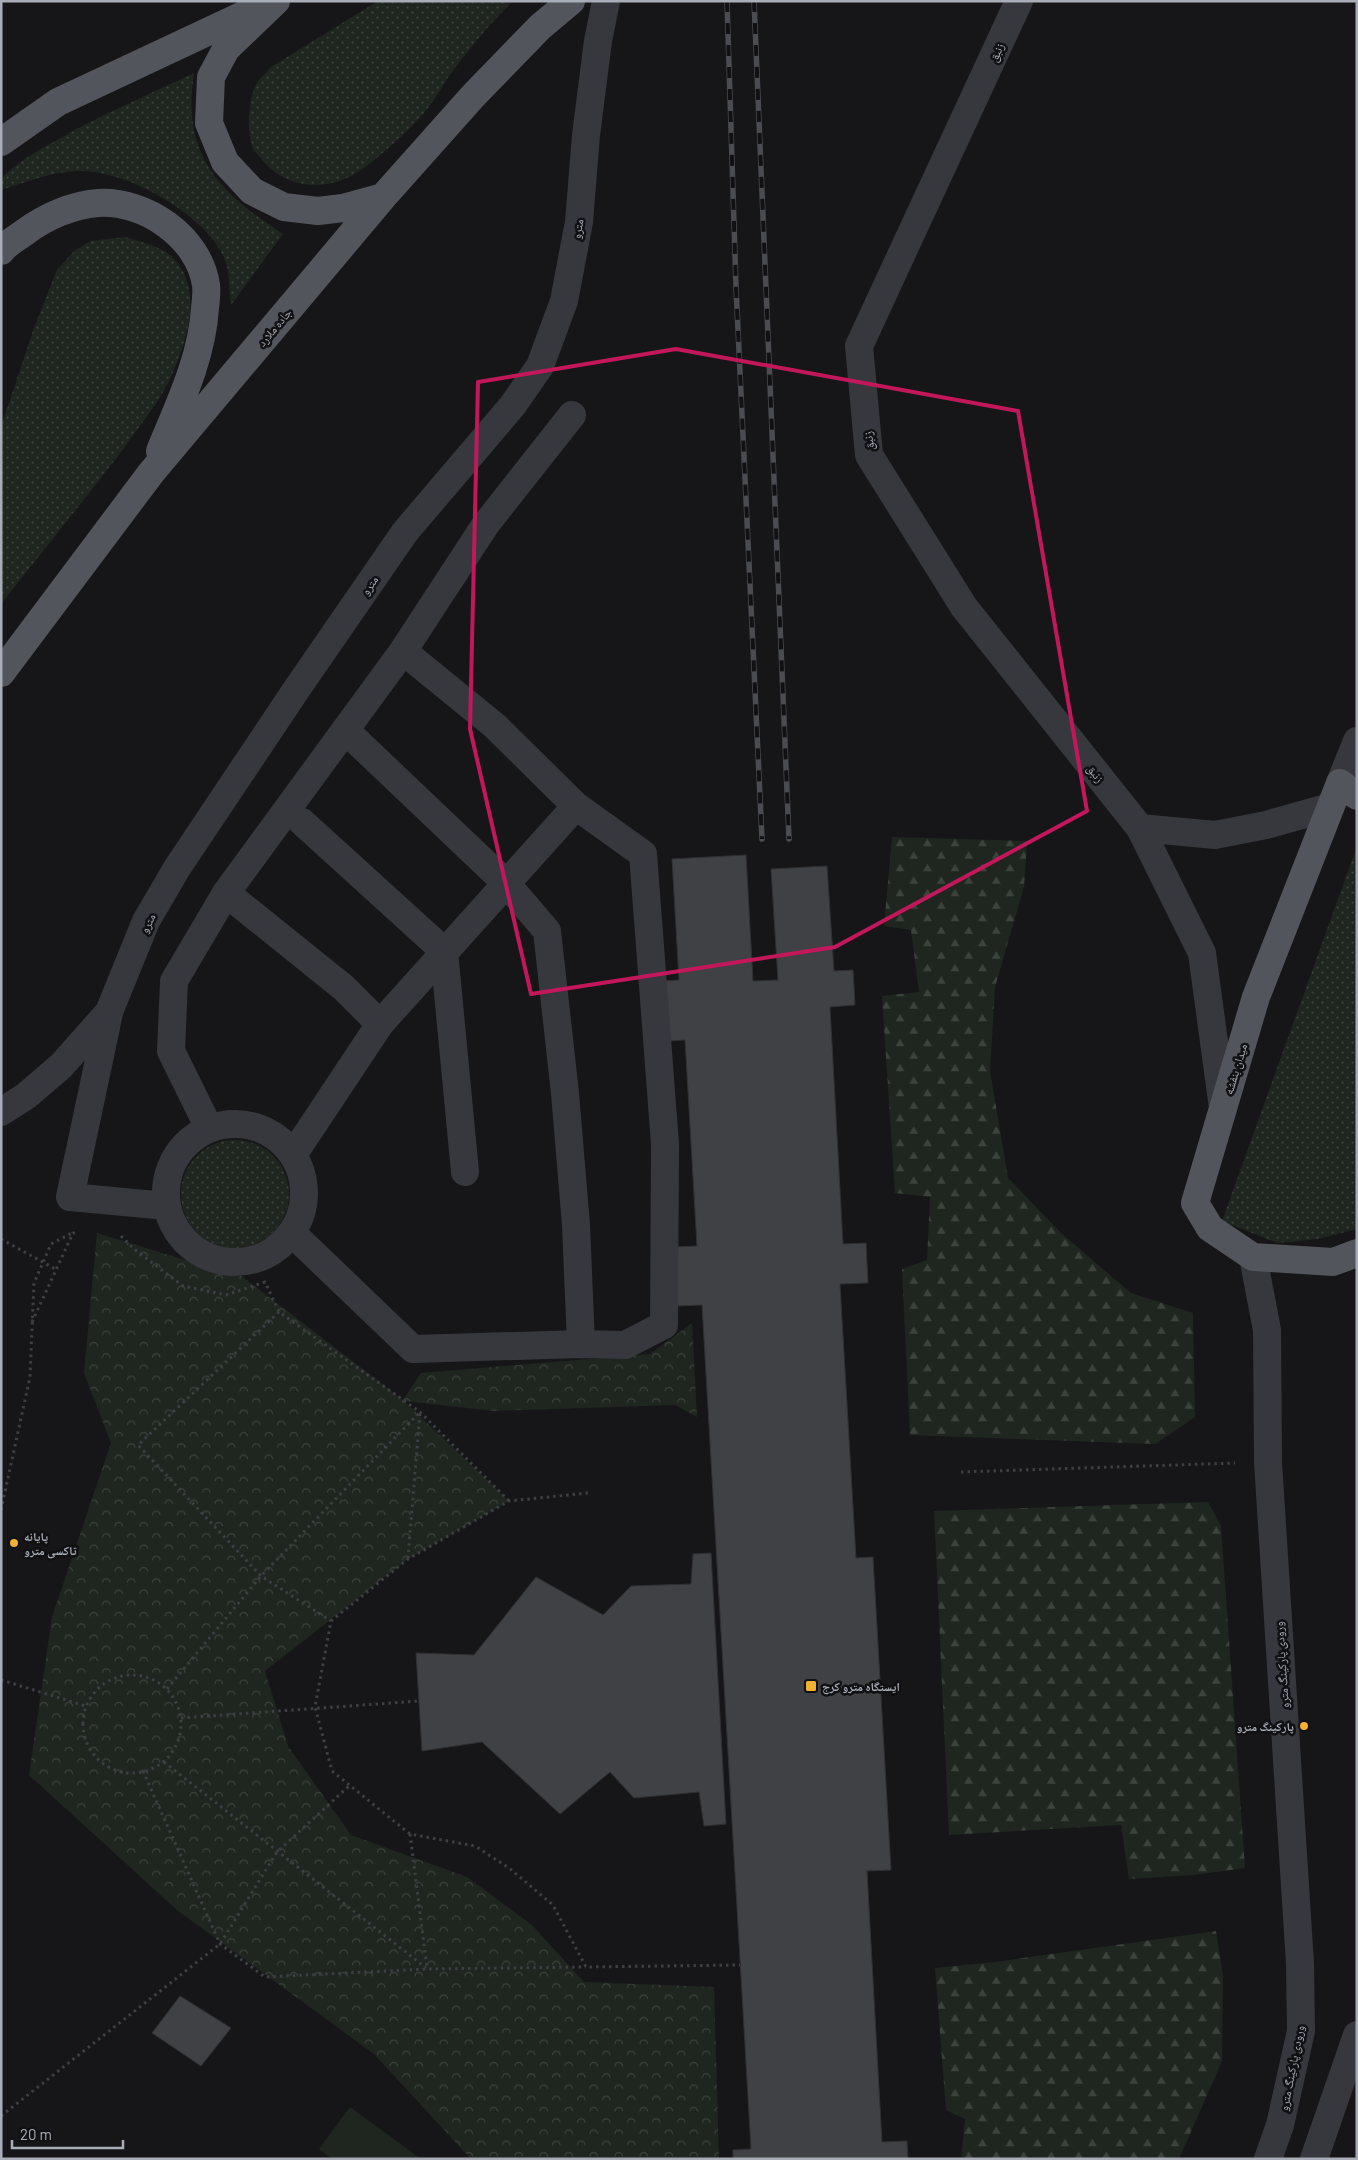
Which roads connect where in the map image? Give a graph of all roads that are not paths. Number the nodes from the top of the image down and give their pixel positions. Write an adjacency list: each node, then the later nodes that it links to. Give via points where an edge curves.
1 (275, 1): 5 (main road, via 58,102); 6 (main road, via 226,49 211,77 209,123 225,162 252,191 284,207 318,211)
2 (571, 1): 6 (main road, جاده ملارد, via 540,27 473,96)
3 (606, 1): 21 (street, مترو, via 598,41 579,222 564,301 540,366 513,406 405,532 248,763 146,921)
4 (1020, 1): 17 (street, زنبق, via 859,346 869,455 964,607)
5 (1, 142)
6 (383, 197): 9 (main road, جاده ملارد)
7 (1, 251): 9 (main road, via 41,220 98,203 121,204 151,216 174,230 189,245 200,263 206,286 204,324 196,360)
8 (572, 415): 10 (street, via 486,524)
9 (151, 473): 11 (main road, جاده ملارد)
10 (403, 651): 12 (street); 15 (street, via 495,726)
11 (1, 673)
12 (345, 730): 18 (street); 19 (street)
13 (1357, 741): 14 (street)
14 (1342, 795): 17 (street, via 1216,835); 23 (main road, میدان بنفشه, via 1256,997)
15 (576, 806): 18 (street); 32 (street, via 643,854 665,1144 664,1325 625,1345)
16 (302, 822): 20 (street)
17 (1140, 828): 23 (street, زنبق, via 1202,953)
18 (506, 883): 20 (street); 32 (street, via 547,931 576,1225)
19 (226, 893): 22 (street, via 344,988); 25 (street, via 174,981 171,1051)
20 (444, 951): 22 (street); 27 (street)
21 (109, 1012): 24 (street, مترو, via 61,1066 26,1096); 28 (street, via 70,1197)
22 (380, 1024): 26 (street)
23 (1223, 1108): 31 (main road, میدان بنفشه, via 1195,1203 1210,1228)
24 (1, 1112)
25 (209, 1128): 26 (street, via 232,1123 256,1126 277,1138); 28 (street, via 189,1141 174,1160 167,1182)
26 (293, 1155): 29 (street, via 302,1174 304,1194 301,1215)
27 (465, 1172)
28 (167, 1206): 29 (street, via 176,1227 190,1245 210,1257 232,1262 255,1260 275,1249)
29 (292, 1233): 32 (street, via 413,1349)
30 (1357, 1253): 31 (main road, via 1333,1262)
31 (1253, 1258): 34 (street, ورودی پارکینگ مترو, via 1267,1330 1268,1462 1300,1964 1301,2031 1280,2125)
32 (581, 1344)
33 (1357, 2035): 35 (street)
34 (1268, 2159)
35 (1314, 2159)

